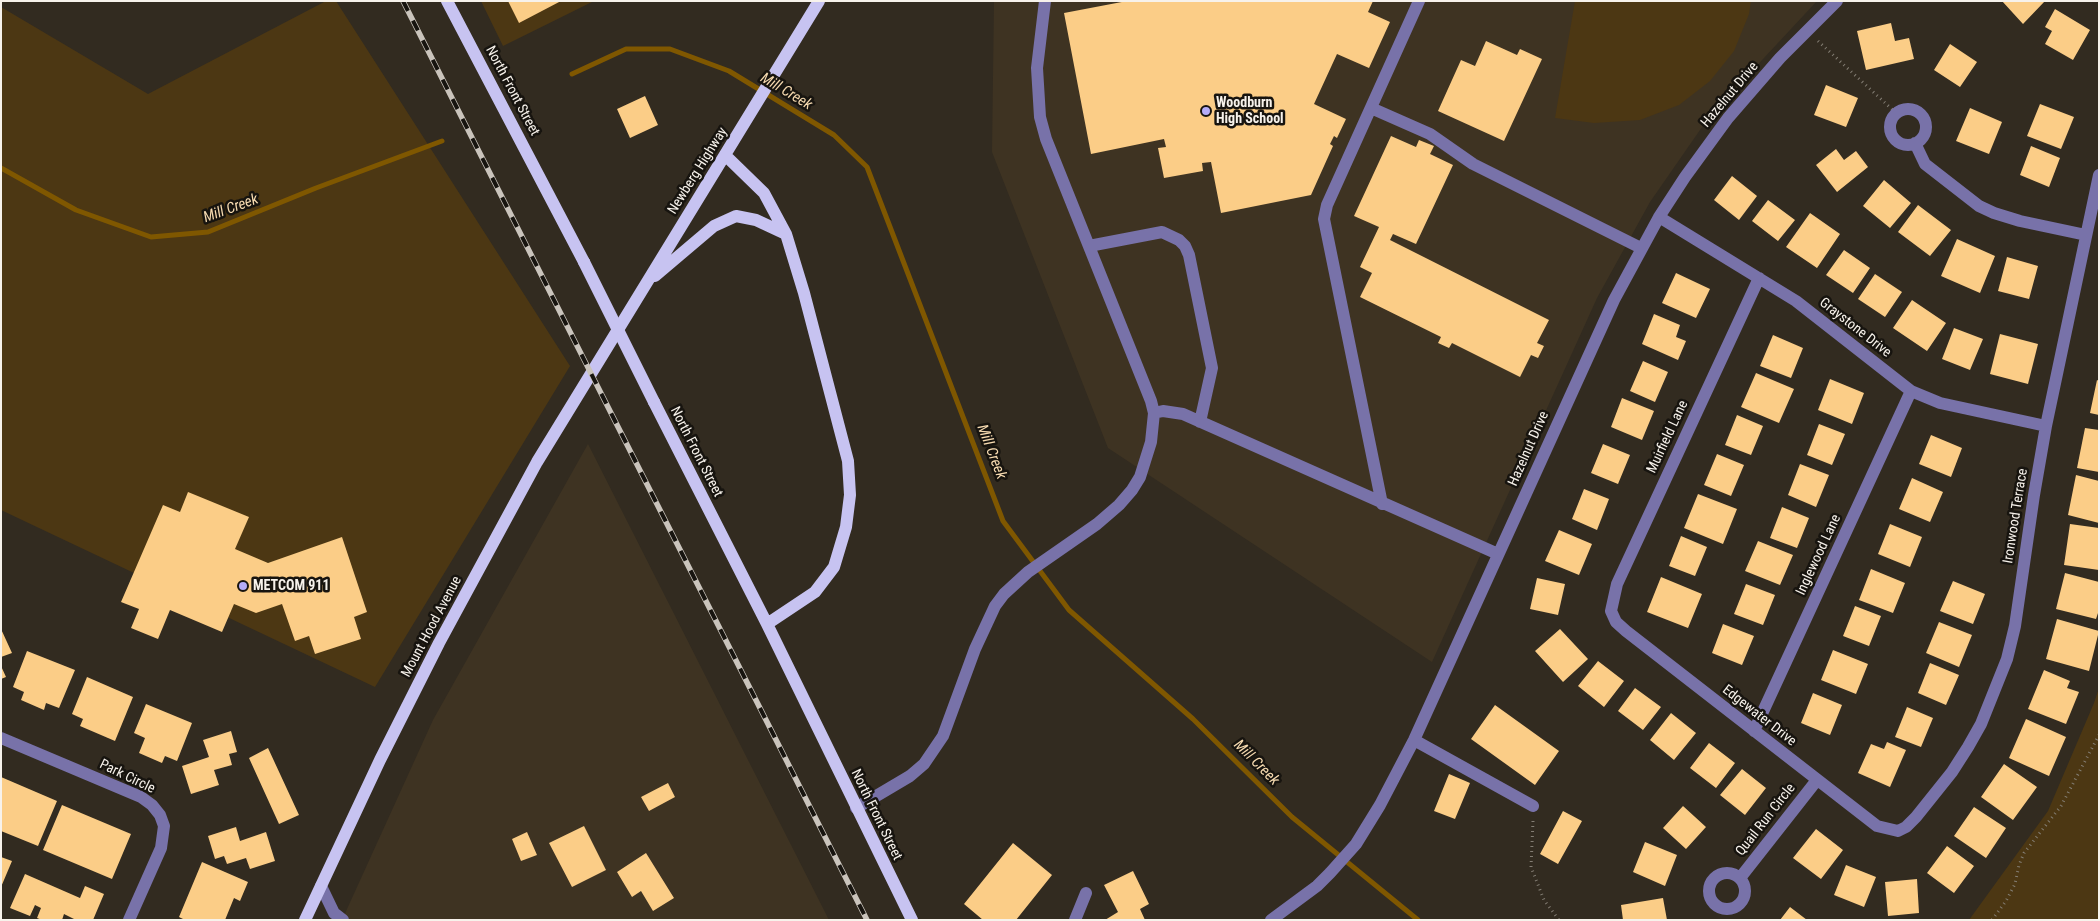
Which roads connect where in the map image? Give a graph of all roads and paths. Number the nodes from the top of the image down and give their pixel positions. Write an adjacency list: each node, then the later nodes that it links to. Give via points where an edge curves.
1 (448, 1): 27 (main road, North Front Street, bridge)
2 (819, 1): 10 (main road, Newberg Highway)
3 (1046, 1): 15 (street, via 1037,68 1040,117)
4 (1420, 1): 7 (street)
5 (1837, 1): 6 (street, Hazelnut Drive)
6 (1806, 31): 8 (path); 12 (street, Hazelnut Drive, via 1728,118)
7 (1371, 108): 16 (street, via 1430,134 1472,164); 24 (street, via 1327,204 1324,219)
8 (1896, 113): 9 (street, via 1890,126 1895,140 1901,144); 9 (street, via 1913,110 1923,117 1926,129)
9 (1915, 143): 14 (street, via 1925,164 1979,206 1994,214)
10 (726, 156): 13 (main road, via 764,193); 18 (main road, Newberg Highway)
11 (2099, 175): 14 (street, Ironwood Terrace)
12 (1659, 217): 16 (street, Hazelnut Drive); 17 (street, Graystone Drive)
13 (786, 234): 18 (main road, via 747,217 736,216 699,238); 27 (main road, via 846,446 850,495 843,542 830,576 805,600)
14 (2086, 235): 23 (street, Ironwood Terrace)
15 (1089, 246): 21 (street); 22 (street, via 1162,232 1185,246 1212,368)
16 (1641, 248): 25 (street, Hazelnut Drive)
17 (1759, 278): 20 (street, Graystone Drive, via 1812,313); 26 (street, Muirfield Lane, via 1617,584)
18 (646, 284): 19 (main road, Newberg Highway)
19 (601, 356): 37 (main road, Mount Hood Avenue, via 538,462 440,643)
20 (1912, 391): 23 (street, Graystone Drive, via 1940,403); 28 (street, Inglewood Lane)
21 (1154, 413): 22 (street, via 1174,412); 34 (street, via 1147,458 1132,490 1097,524 1028,572 1004,594 987,620 943,736 934,751 910,776)
22 (1200, 422): 24 (street)
23 (2046, 426): 35 (street, Ironwood Terrace, via 2015,626 2000,679 1981,724 1952,772 1916,817)
24 (1382, 504): 25 (street)
25 (1498, 554): 31 (street, Hazelnut Drive)
26 (1611, 611): 28 (street, Edgewater Drive, via 1616,622 1626,631)
27 (767, 624): 34 (main road, North Front Street)
28 (1754, 731): 32 (street, Edgewater Drive)
29 (2099, 735): 46 (path, via 2061,806 2024,853 2015,884)
30 (1, 738): 39 (street, Park Circle, via 141,797 160,815 164,826 161,848)
31 (1414, 740): 33 (street); 44 (street, Hazelnut Drive, via 1356,844 1317,886)
32 (1817, 780): 35 (street, Edgewater Drive, via 1877,826); 36 (street, Quail Run Circle)
33 (1533, 806): 45 (path, via 1531,867 1544,900)
34 (856, 808): 42 (main road, North Front Street)
35 (1898, 831)
36 (1740, 878)
37 (321, 886): 40 (main road, Mount Hood Avenue); 41 (street, via 334,913)
38 (1086, 893): 43 (street)
39 (129, 920)
40 (305, 920)
41 (343, 920)
42 (912, 920)
43 (1075, 920)
44 (1271, 920)
45 (1559, 920)
46 (1992, 920)

